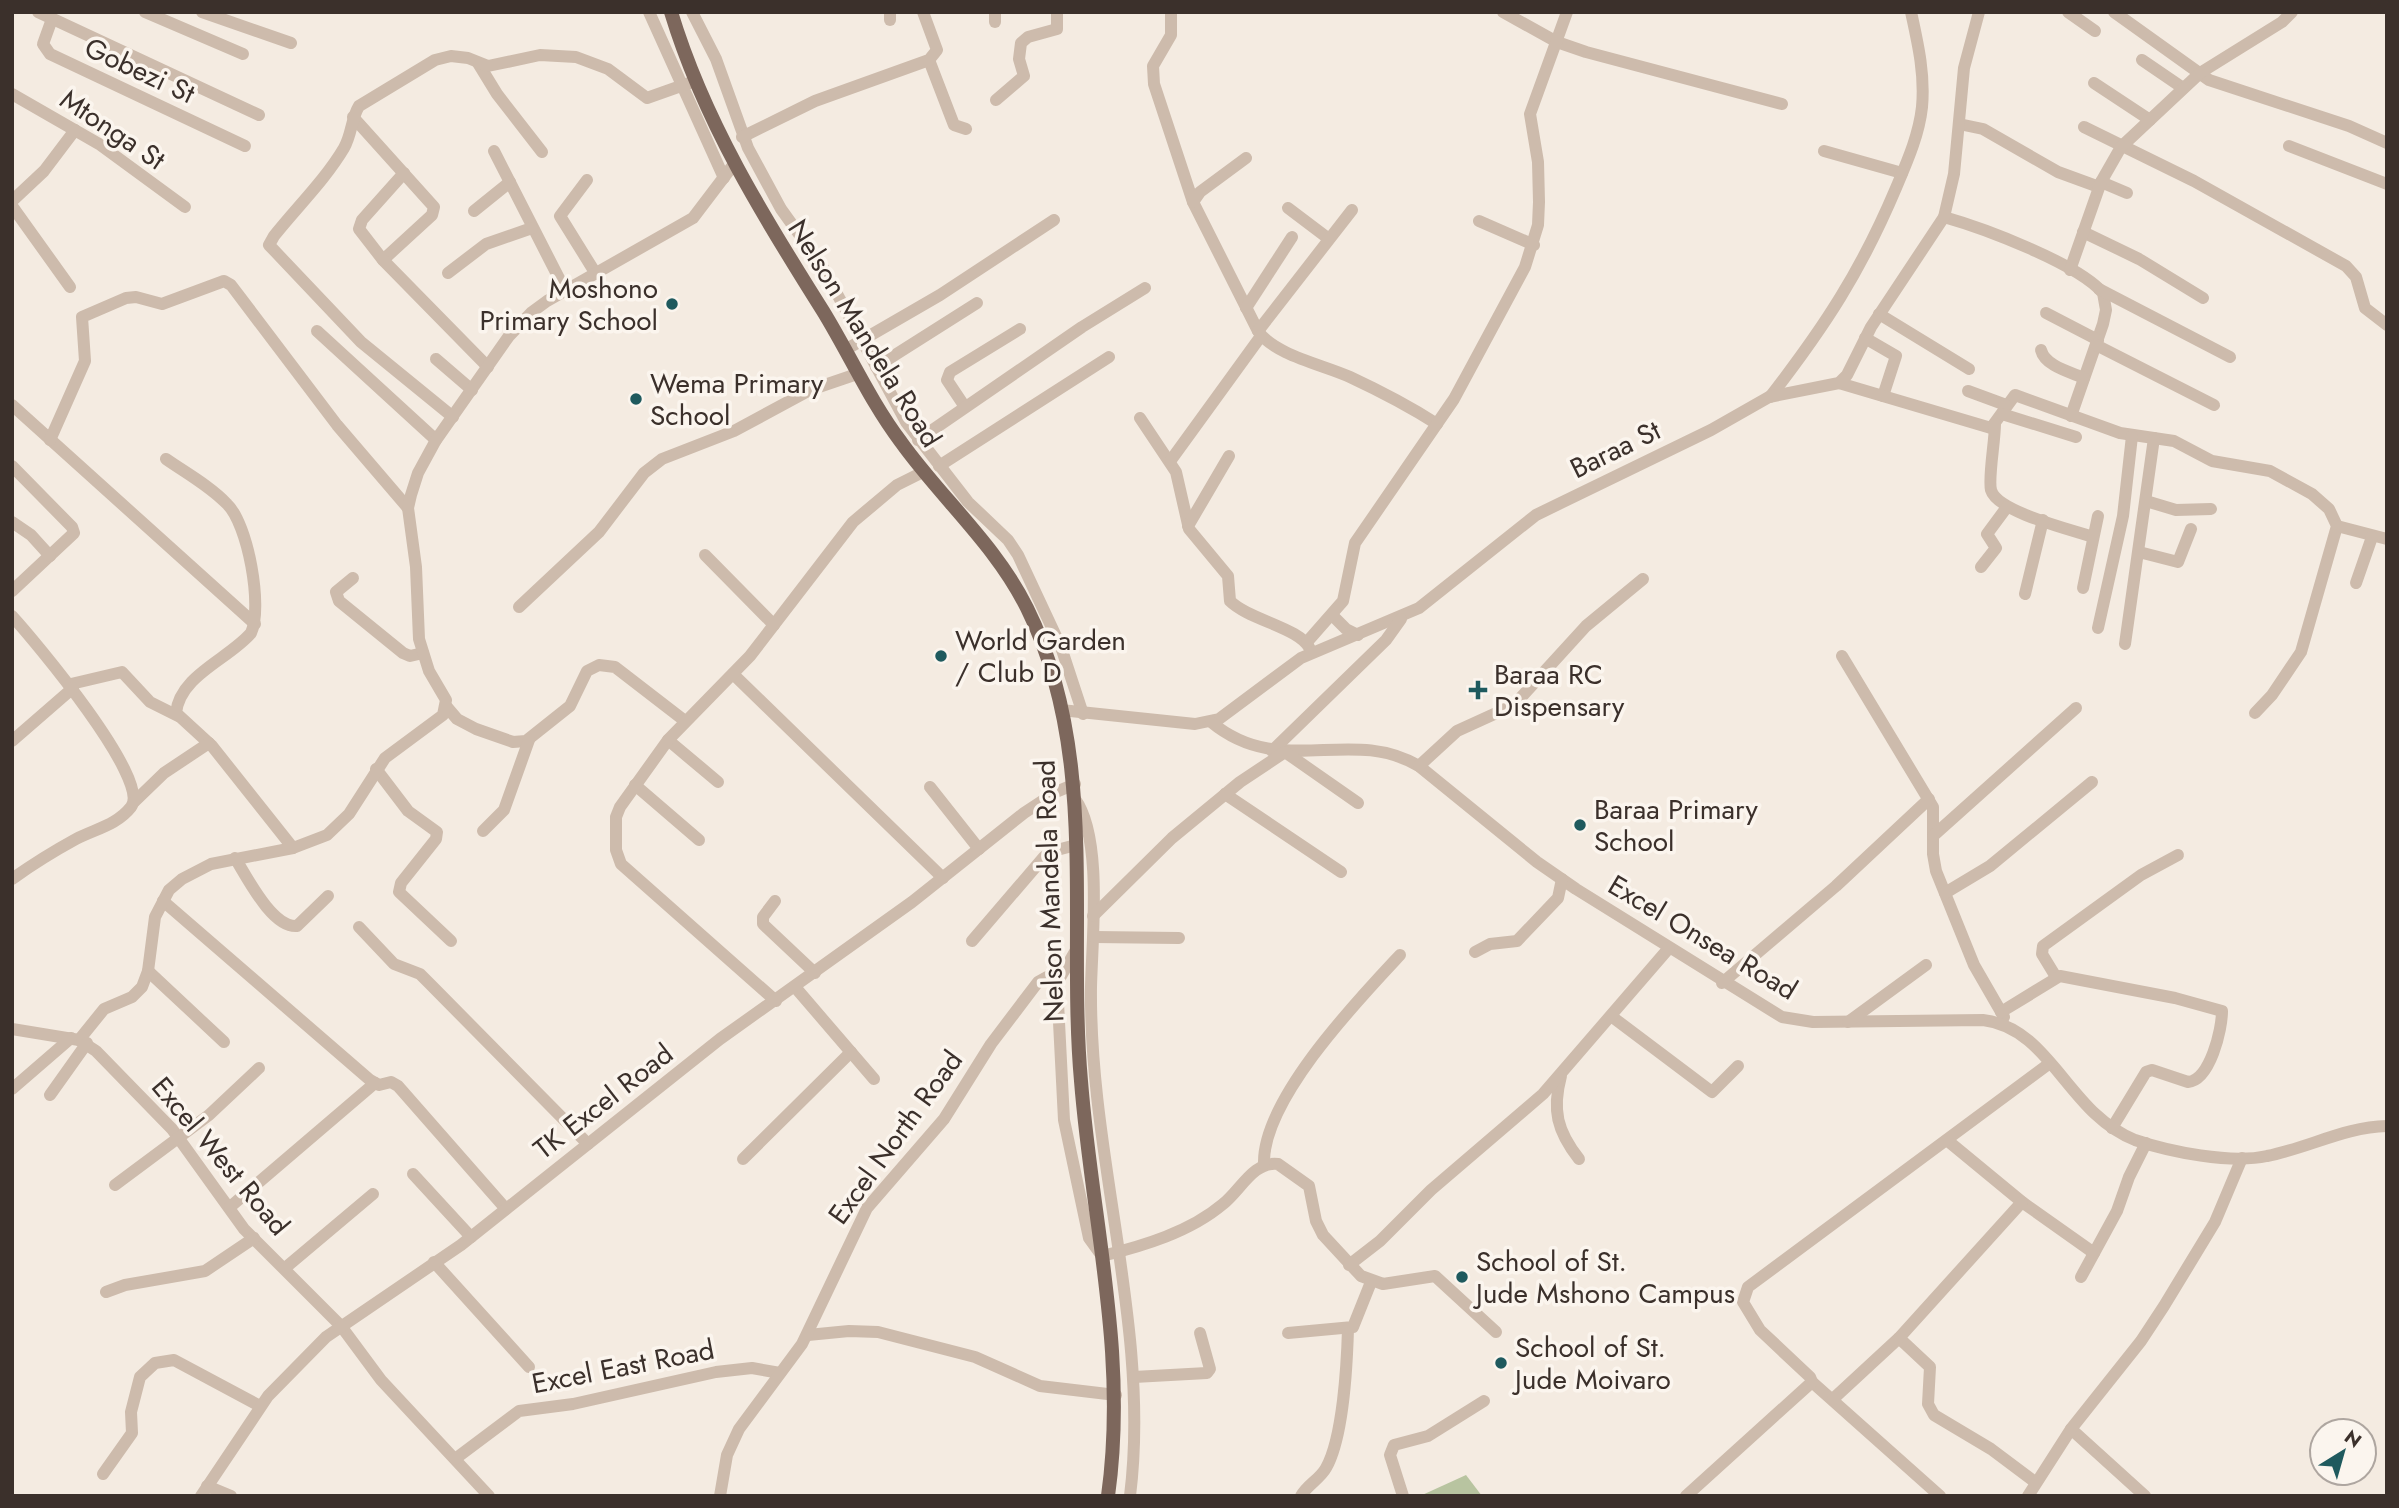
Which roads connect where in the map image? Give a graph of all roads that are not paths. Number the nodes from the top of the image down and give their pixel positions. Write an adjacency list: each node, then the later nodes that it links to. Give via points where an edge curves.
1 (38, 12): 17 (street)
2 (145, 12): 21 (street)
3 (202, 12): 20 (street)
4 (649, 12): 27 (street)
5 (671, 12): 27 (main road, Nelson Mandela Road)
6 (692, 12): 39 (street, via 716,59)
7 (923, 12): 22 (street, via 937,50)
8 (1057, 12): 30 (street, via 1057,29 1021,43 1024,75)
9 (1171, 12): 57 (street, via 1171,35 1153,66 1154,85)
10 (1503, 12): 19 (street)
11 (1567, 12): 19 (street)
12 (1911, 12): 50 (street, via 1921,54 1922,107)
13 (1979, 12): 35 (street, via 1964,68)
14 (2068, 12): 18 (street)
15 (2114, 12): 25 (street)
16 (2292, 12): 25 (street)
17 (52, 19): 32 (street); 41 (street, Gobezi St, via 43,44 50,54)
18 (2095, 31)
19 (1557, 42): 31 (street); 70 (street, via 1530,114 1539,181)
20 (291, 43)
21 (243, 54)
22 (929, 60): 37 (street, via 954,125); 39 (street, via 811,103)
23 (2142, 60): 28 (street)
24 (478, 63): 27 (street, via 488,66 540,55 565,55 608,69 647,98); 33 (street, via 460,56 435,60 363,103); 46 (street)
25 (2200, 73): 28 (street); 40 (street, via 2213,82)
26 (2095, 83): 34 (street)
27 (688, 84): 48 (main road, Nelson Mandela Road); 51 (street)
28 (2183, 88): 34 (street)
29 (12, 94): 38 (street, Mtonga St)
30 (996, 100)
31 (1782, 104)
32 (260, 116)
33 (353, 117): 49 (street); 110 (street, via 340,154 274,236 270,248 361,342)
34 (2150, 120): 43 (street)
35 (1959, 124): 55 (street, via 1983,129 2058,172); 63 (street)
36 (2084, 127): 43 (street)
37 (966, 129)
38 (75, 130): 58 (street); 59 (street, Mtonga St)
39 (743, 137): 89 (street, via 774,199 822,266)
40 (2387, 143)
41 (245, 146)
42 (2289, 146): 54 (street)
43 (2121, 147): 55 (street); 84 (street, via 2194,181 2346,266 2356,277 2365,308)
44 (495, 151): 53 (street)
45 (1824, 151): 50 (street)
46 (542, 152)
47 (1246, 158): 57 (street)
48 (734, 164): 51 (street); 91 (main road, Nelson Mandela Road)
49 (404, 173): 71 (street, via 358,226); 71 (street, via 434,210)
50 (1902, 173): 105 (street, via 1844,296)
51 (724, 178): 74 (street, via 693,218)
52 (587, 180): 74 (street, via 560,216)
53 (510, 182): 62 (street); 66 (street)
54 (2387, 184)
55 (2100, 185): 56 (street); 67 (street)
56 (2127, 193)
57 (1193, 202): 81 (street)
58 (12, 204): 75 (street)
59 (186, 207)
60 (1288, 208): 69 (street)
61 (1352, 210): 69 (street)
62 (474, 211)
63 (1944, 217): 72 (street, via 1987,231); 83 (street)
64 (1054, 220): 89 (street)
65 (1479, 221): 70 (street)
66 (532, 228): 73 (street, via 486,244); 78 (street)
67 (2083, 232): 72 (street); 79 (street)
68 (1292, 237): 81 (street)
69 (1329, 239): 87 (street)
70 (1534, 245): 113 (street)
71 (383, 260): 97 (street)
72 (2070, 270): 77 (street)
73 (448, 273)
74 (596, 274): 78 (street)
75 (70, 287)
76 (1145, 288): 108 (street)
77 (2099, 288): 90 (street, via 2106,310); 94 (street)
78 (566, 292): 97 (street, via 527,317)
79 (2203, 298)
80 (976, 303): 96 (street)
81 (1246, 308): 87 (street)
82 (2046, 313): 90 (street)
83 (1879, 314): 88 (street); 98 (street)
84 (2387, 325)
85 (1020, 329): 108 (street, via 950,372 947,380)
86 (317, 331): 118 (street)
87 (1259, 333): 113 (street, via 1275,347 1396,399); 122 (street)
88 (1865, 338): 101 (street); 104 (street, via 1896,356)
89 (863, 341): 91 (street); 96 (street)
90 (2097, 342): 100 (street); 107 (street)
91 (845, 350): 99 (main road, Nelson Mandela Road)
92 (2041, 350): 100 (street, via 2050,363)
93 (1109, 357): 124 (street)
94 (2230, 357)
95 (436, 359): 102 (street)
96 (876, 367): 119 (street)
97 (488, 368): 102 (street)
98 (1969, 369)
99 (857, 374): 125 (main road, Nelson Mandela Road); 149 (street, via 810,390 734,431 662,459 644,474 599,532)
100 (2084, 377): 111 (street)
101 (1839, 383): 104 (street); 105 (street, Baraa St)
102 (472, 390): 110 (street)
103 (1968, 391): 109 (street)
104 (1883, 396): 109 (street, via 1987,428)
105 (1769, 397): 152 (street, Baraa St, via 1536,515)
106 (12, 405): 117 (street)
107 (2214, 405)
108 (965, 407): 119 (street)
109 (2001, 414): 111 (street, via 2015,395); 115 (street); 127 (street, via 1991,488)
110 (453, 416): 118 (street)
111 (2071, 416): 114 (street)
112 (1140, 418): 122 (street)
113 (1437, 425): 151 (street, via 1355,542 1346,597)
114 (2132, 436): 116 (street); 155 (street, via 2123,516)
115 (2076, 437)
116 (2154, 438): 126 (street); 134 (street, via 2174,442 2212,461 2278,475 2320,500)
117 (50, 440): 128 (street, via 85,361 82,317 126,298 162,304 224,281); 153 (street)
118 (436, 440): 128 (street, via 418,473)
119 (918, 440): 124 (street)
120 (1229, 456): 133 (street)
121 (166, 459): 153 (street, via 233,511 255,587)
122 (1171, 460): 133 (street)
123 (12, 466): 141 (street, via 73,530)
124 (939, 466): 167 (street, via 1018,555 1061,647)
125 (923, 472): 154 (street, via 897,485 853,522); 165 (main road, Nelson Mandela Road, via 1017,590 1038,634)
126 (2146, 501): 129 (street, via 2176,510); 139 (street)
127 (2007, 507): 131 (street); 142 (street, via 1988,529 1996,548)
128 (408, 508): 159 (street)
129 (2211, 509)
130 (2098, 516): 136 (street)
131 (2043, 520): 136 (street); 148 (street)
132 (12, 522): 141 (street)
133 (1188, 526): 158 (street, via 1228,576 1233,604)
134 (2337, 526): 137 (street); 166 (street, via 2301,652)
135 (2191, 529): 139 (street, via 2178,562)
136 (2093, 537): 146 (street)
137 (2372, 537): 138 (street); 145 (street)
138 (2387, 540)
139 (2138, 552): 157 (street)
140 (705, 555): 154 (street)
141 (50, 556): 147 (street)
142 (1981, 568)
143 (353, 578): 159 (street, via 336,592 339,601 403,653)
144 (1643, 579): 176 (street, via 1586,626 1514,705 1457,731)
145 (2357, 583)
146 (2083, 589)
147 (12, 591)
148 (2025, 594)
149 (519, 607)
150 (12, 615): 162 (street)
151 (1332, 615): 156 (street); 158 (street)
152 (1402, 617): 156 (street, Baraa St); 175 (street, via 1386,640)
153 (255, 624): 168 (street, via 243,642 189,687 176,710)
154 (774, 625): 161 (street)
155 (2098, 628)
156 (1358, 635): 158 (street, Baraa St)
157 (2125, 644)
158 (1310, 647): 170 (street, Baraa St)
159 (424, 653): 163 (street)
160 (1842, 656): 184 (street)
161 (733, 674): 169 (street); 196 (street)
162 (72, 686): 168 (street, via 122,672 150,702); 173 (street); 185 (street, via 123,767)
163 (446, 706): 171 (street, via 457,719 476,729 513,742); 177 (street, via 439,720)
164 (2076, 708): 188 (street)
165 (1061, 710): 167 (street); 182 (main road, Nelson Mandela Road)
166 (2255, 713)
167 (1083, 714): 170 (street)
168 (178, 716): 174 (street)
169 (685, 721): 171 (street, via 615,667 604,664 587,671 570,706); 172 (street)
170 (1211, 722): 175 (street, Excel Onsea Road, via 1236,738)
171 (530, 740): 187 (street, via 505,810)
172 (668, 740): 178 (street); 180 (street)
173 (12, 741)
174 (209, 743): 185 (street, via 164,773); 191 (street)
175 (1279, 751): 176 (street, Excel Onsea Road, via 1388,751); 183 (street); 186 (street)
176 (1419, 766): 198 (street, Excel Onsea Road)
177 (376, 769): 191 (street, via 334,830); 207 (street, via 408,811 437,832 399,888)
178 (718, 782)
179 (2092, 782): 199 (street, via 1990,866)
180 (635, 785): 189 (street); 220 (street, via 616,817 616,850 621,863)
181 (930, 787): 192 (street)
182 (1075, 792): 190 (main road, Nelson Mandela Road); 192 (street, TK Excel Road, via 1042,801); 203 (street, via 1090,833)
183 (1225, 794): 195 (street); 203 (street, via 1171,838)
184 (1928, 799): 188 (street, via 1935,815); 218 (street, via 1836,886)
185 (134, 802): 197 (street, via 114,822 46,855)
186 (1358, 803)
187 (484, 831)
188 (1933, 836): 199 (street, via 1934,862)
189 (699, 839)
190 (1076, 845): 208 (street, via 1044,857); 210 (main road, Nelson Mandela Road)
191 (293, 848): 194 (street)
192 (979, 849): 196 (street, TK Excel Road)
193 (2179, 855): 216 (street, via 2141,875 2044,944 2042,954)
194 (235, 858): 200 (street, via 263,902 286,925 297,926); 201 (street, via 194,872 175,884)
195 (1341, 872)
196 (943, 878): 215 (street, TK Excel Road)
197 (12, 879)
198 (1562, 879): 209 (street, Excel Onsea Road); 211 (street, via 1558,898 1517,941 1482,946)
199 (1945, 893): 221 (street, via 1974,965)
200 (328, 896)
201 (163, 901): 214 (street, via 155,917); 234 (street)
202 (775, 901): 215 (street, via 763,924)
203 (1093, 916): 205 (street)
204 (359, 927): 242 (street, via 394,964 430,984)
205 (1094, 937): 206 (street); 255 (street, via 1093,1066)
206 (1179, 938)
207 (451, 941)
208 (972, 941)
209 (1669, 948): 218 (street, Excel Onsea Road); 222 (street)
210 (1076, 950): 217 (street); 257 (main road, Nelson Mandela Road, via 1080,1080)
211 (1475, 952)
212 (1400, 955): 246 (street, via 1303,1069 1269,1136)
213 (1926, 965): 223 (street)
214 (148, 971): 226 (street, via 136,995 104,1009); 227 (street)
215 (815, 973): 219 (street, TK Excel Road)
216 (2056, 977): 221 (street); 238 (street, via 2175,998 2222,1012 2200,1076 2188,1082 2146,1072)
217 (1058, 978): 257 (street, via 1056,1015 1067,1140 1089,1238); 269 (street, Excel North Road, via 1038,982 991,1044 944,1119 867,1208)
218 (1722, 983): 223 (street, Excel Onsea Road, via 1782,1017)
219 (795, 987): 220 (street, TK Excel Road); 228 (street)
220 (776, 1001): 242 (street, TK Excel Road, via 720,1039)
221 (2001, 1012): 224 (street)
222 (1611, 1016): 230 (street, via 1712,1092); 232 (street)
223 (1848, 1022): 224 (street, Excel Onsea Road, via 1983,1020)
224 (2010, 1026): 229 (street)
225 (12, 1029): 226 (street)
226 (79, 1040): 235 (street); 236 (street); 239 (street, Excel West Road)
227 (224, 1042)
228 (851, 1052): 233 (street); 244 (street)
229 (2050, 1063): 238 (street, via 2088,1110); 240 (street)
230 (1738, 1066)
231 (259, 1068): 239 (street)
232 (1561, 1075): 245 (street, via 1556,1120); 259 (street, via 1515,1121)
233 (874, 1079)
234 (375, 1083): 251 (street); 252 (street, via 398,1086)
235 (12, 1089)
236 (50, 1095)
237 (2387, 1126): 243 (street, via 2322,1139 2266,1157)
238 (2112, 1128): 241 (street)
239 (179, 1138): 248 (street); 251 (street, Excel West Road)
240 (1948, 1141): 250 (street); 274 (street, via 1744,1292 1751,1319)
241 (2146, 1143): 243 (street); 256 (street)
242 (588, 1144): 252 (street, TK Excel Road)
243 (2242, 1158): 279 (street, via 2215,1222 2164,1306)
244 (743, 1159)
245 (1579, 1159)
246 (1264, 1164): 255 (street, via 1221,1206 1193,1224); 259 (street, via 1278,1164 1309,1186 1316,1222)
247 (413, 1174): 253 (street)
248 (115, 1185)
249 (373, 1194): 260 (street)
250 (2022, 1202): 256 (street); 270 (street)
251 (230, 1207): 254 (street, Excel West Road)
252 (506, 1209): 253 (street, TK Excel Road)
253 (471, 1237): 258 (street, TK Excel Road)
254 (254, 1238): 260 (street, Excel West Road); 263 (street, via 205,1271)
255 (1117, 1252): 257 (street); 273 (street)
256 (2094, 1253): 261 (street)
257 (1102, 1256): 275 (main road, Nelson Mandela Road)
258 (434, 1262): 264 (street, TK Excel Road); 271 (street)
259 (1349, 1265): 262 (street)
260 (285, 1268): 264 (street, Excel West Road)
261 (2081, 1277)
262 (1371, 1282): 265 (street, via 1357,1322); 266 (street, via 1388,1284 1435,1276)
263 (106, 1292)
264 (341, 1326): 278 (street, TK Excel Road, via 300,1361); 280 (street, via 381,1380)
265 (1349, 1328): 268 (street); 289 (street, via 1345,1383 1330,1460)
266 (1496, 1332)
267 (1200, 1333): 273 (street, via 1210,1369 1207,1374)
268 (1288, 1333)
269 (807, 1335): 272 (street, Excel North Road); 275 (street, via 878,1332 975,1357 1040,1386)
270 (1899, 1338): 276 (street); 282 (street, via 1930,1367 1928,1404 1934,1415 1991,1448)
271 (529, 1367)
272 (780, 1373): 280 (street, Excel East Road, via 752,1367 573,1404 531,1407); 286 (street, Excel North Road, via 739,1429 727,1455)
273 (1134, 1377): 288 (street)
274 (1812, 1382): 276 (street); 291 (street)
275 (1116, 1395): 287 (main road, Nelson Mandela Road)
276 (1833, 1399): 292 (street)
277 (1484, 1401): 290 (street, via 1428,1436 1394,1445 1390,1455)
278 (260, 1406): 281 (street, via 174,1360 155,1363 140,1377 131,1412 132,1433); 283 (street, TK Excel Road)
279 (2071, 1429): 282 (street); 294 (street)
280 (455, 1459): 285 (street)
281 (103, 1474)
282 (2035, 1482): 293 (street)
283 (204, 1491): 284 (street)
284 (231, 1496)
285 (489, 1496)
286 (720, 1496)
287 (1108, 1496)
288 (1130, 1496)
289 (1301, 1496)
290 (1404, 1496)
291 (1686, 1496)
292 (1940, 1496)
293 (2028, 1496)
294 (2145, 1496)

